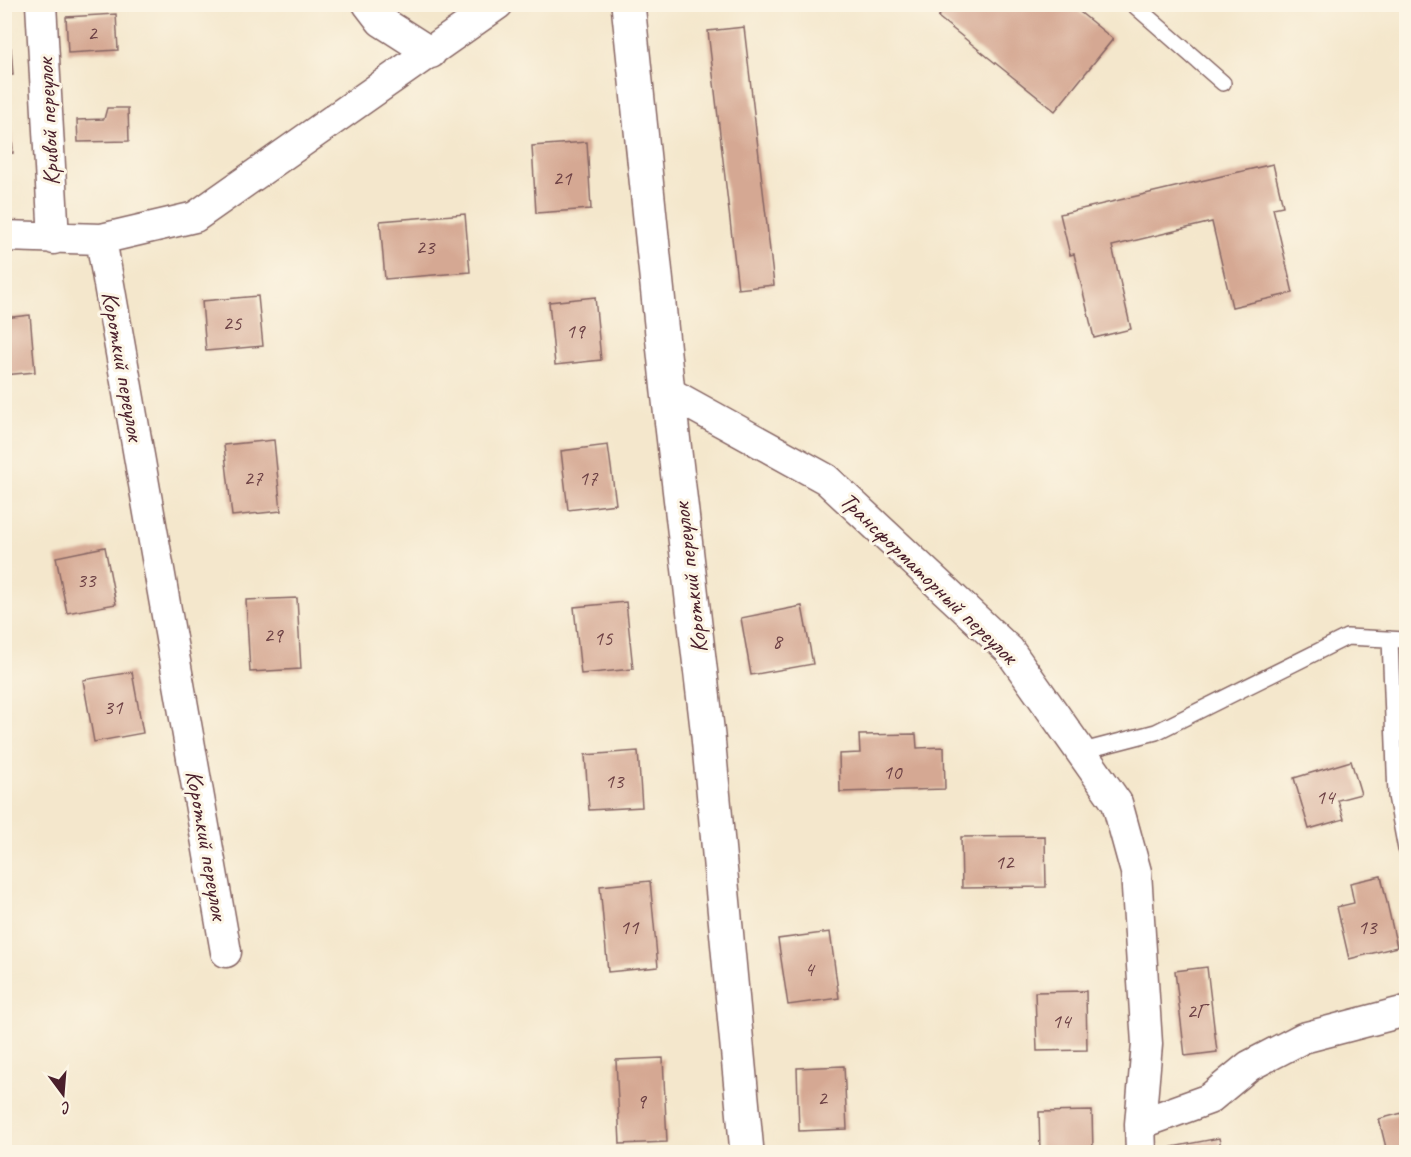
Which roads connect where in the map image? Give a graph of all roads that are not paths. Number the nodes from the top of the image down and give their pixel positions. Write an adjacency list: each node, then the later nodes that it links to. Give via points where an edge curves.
1 (41, 4): 9 (street, Кривой переулок)
2 (368, 4): 6 (street, via 381,21)
3 (498, 4): 6 (street)
4 (628, 4): 11 (street, Короткий переулок)
5 (1133, 4): 7 (lane)
6 (431, 53): 10 (street, via 195,217)
7 (1223, 83)
8 (4, 236): 9 (street)
9 (54, 239): 10 (street)
10 (101, 239): 16 (street, Короткий переулок)
11 (668, 392): 14 (street, Трансформаторный переулок, via 826,479 1009,650); 19 (street, Короткий переулок, via 708,736)
12 (1390, 639): 13 (lane); 14 (lane, via 1347,637 1156,732); 15 (lane, via 1395,796)
13 (1407, 640)
14 (1083, 751): 18 (street, Трансформаторный переулок, via 1117,803 1136,872 1147,1044)
15 (1407, 849)
16 (226, 952)
17 (1407, 1011): 18 (street, via 1303,1038 1249,1066 1209,1099)
18 (1141, 1138)
19 (747, 1152)

